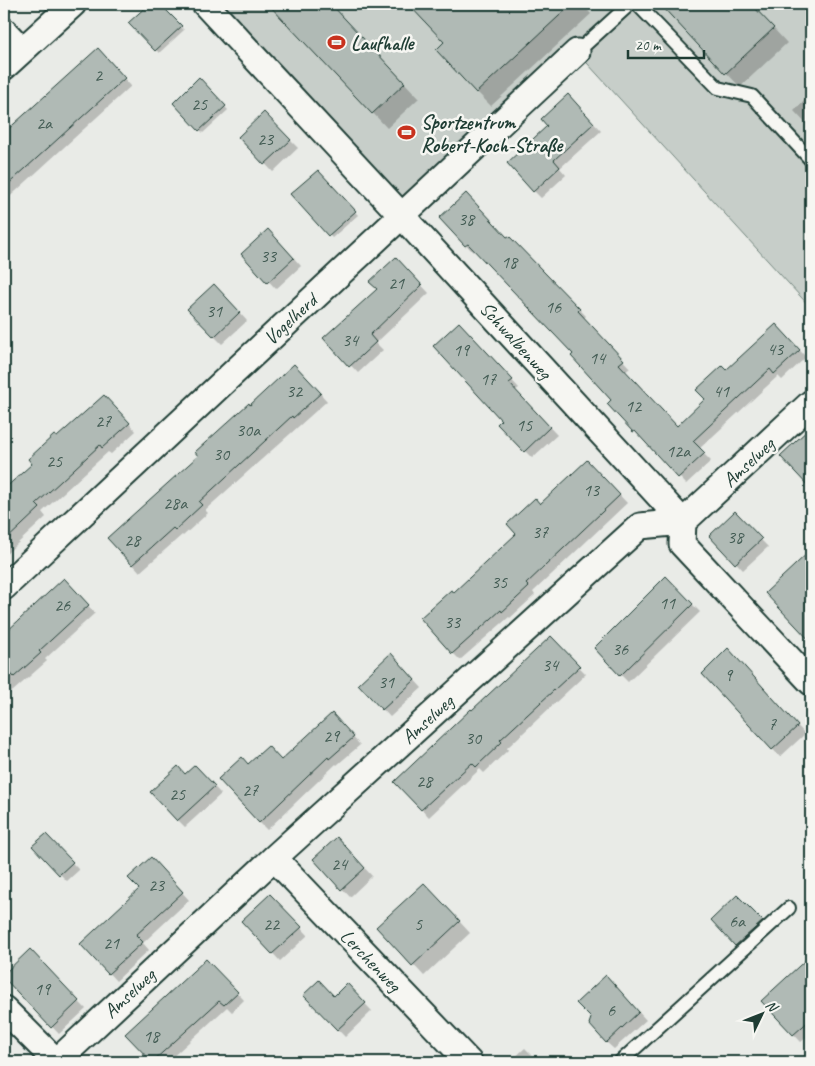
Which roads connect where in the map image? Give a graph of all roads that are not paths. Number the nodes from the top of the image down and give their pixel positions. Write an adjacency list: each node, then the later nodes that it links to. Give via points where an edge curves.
1 (72, 4): 6 (street)
2 (205, 4): 10 (street, Schwalbenweg)
3 (630, 4): 7 (lane)
4 (637, 4): 9 (lane, via 718,88 752,96)
5 (4, 30): 6 (street)
6 (22, 50): 8 (street)
7 (577, 52): 10 (street, Vogelherd)
8 (4, 67)
9 (811, 160)
10 (401, 215): 12 (street, Schwalbenweg); 13 (street, Vogelherd)
11 (811, 403): 12 (street, Amselweg)
12 (683, 522): 14 (street, via 682,544); 15 (street, Amselweg, via 640,526)
13 (4, 587)
14 (811, 682)
15 (274, 858): 18 (street, Amselweg); 19 (street, Lerchenweg)
16 (789, 908): 20 (lane)
17 (4, 1009): 18 (street)
18 (56, 1062)
19 (468, 1062)
20 (620, 1062)

